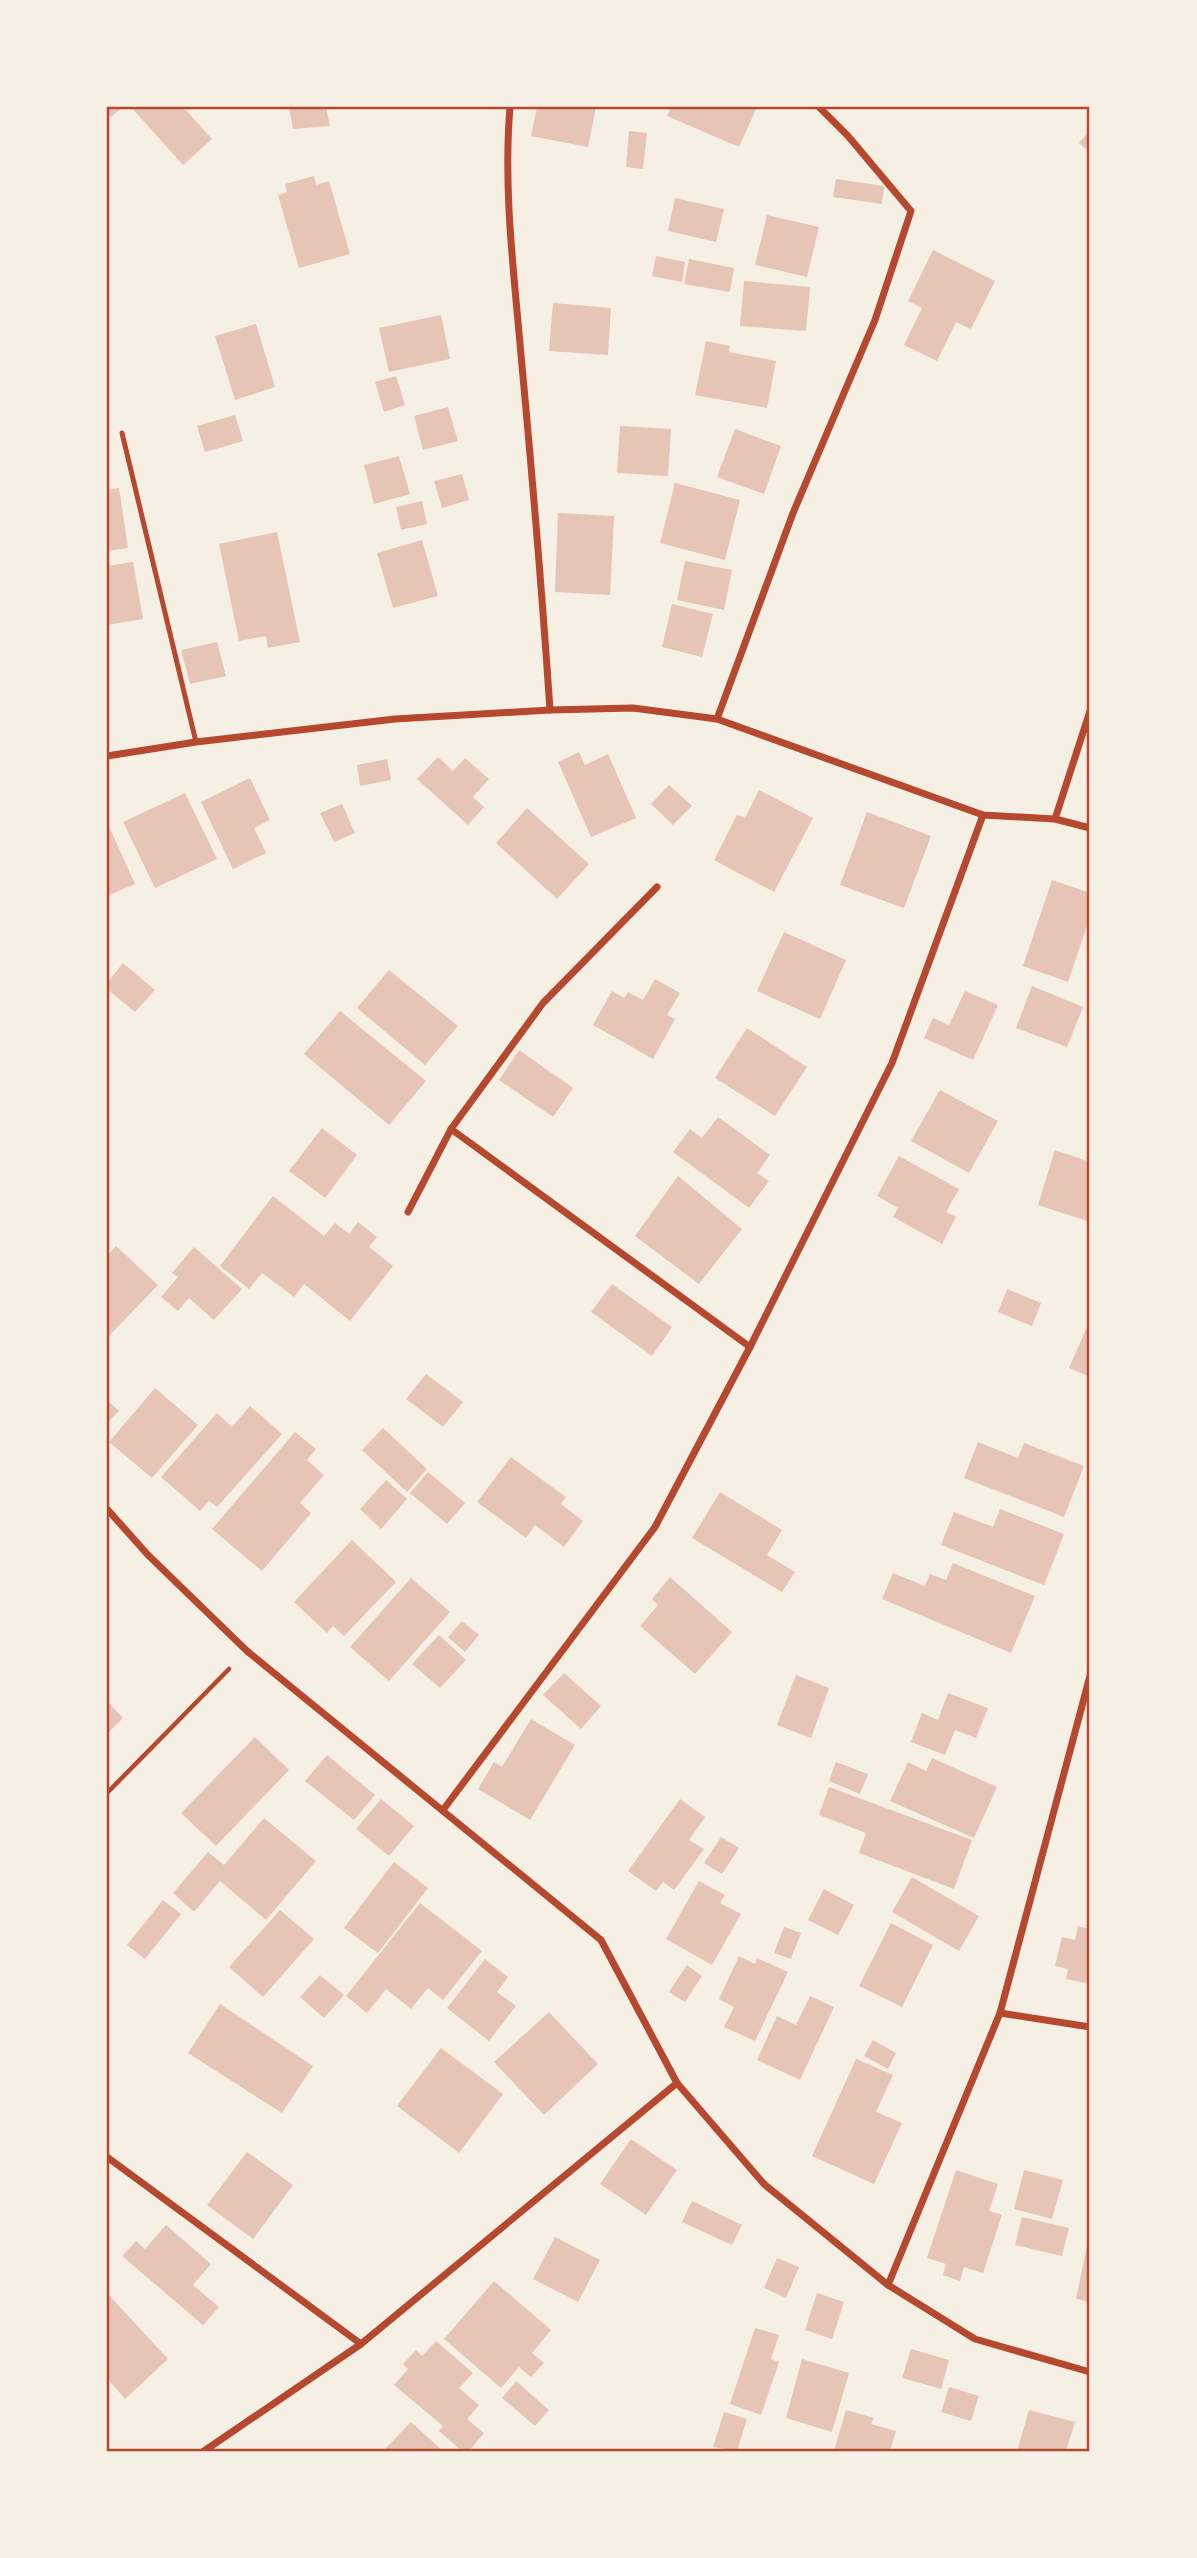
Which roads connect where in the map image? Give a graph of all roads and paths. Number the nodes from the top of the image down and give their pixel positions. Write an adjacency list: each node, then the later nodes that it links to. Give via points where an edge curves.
1 (510, 107): 4 (street, via 511,233)
2 (819, 107): 6 (street, via 911,211 875,320 793,513)
3 (122, 433): 7 (lane)
4 (550, 709): 6 (street, via 633,708); 7 (street, via 395,719)
5 (1090, 711): 10 (street)
6 (717, 719): 9 (street)
7 (197, 742): 8 (street)
8 (107, 756)
9 (983, 815): 10 (street); 15 (street, via 892,1063)
10 (1055, 819): 11 (street)
11 (1090, 828)
12 (657, 887): 13 (street, via 543,1003)
13 (451, 1129): 14 (street); 15 (street)
14 (408, 1212)
15 (750, 1347): 20 (street, via 655,1527)
16 (107, 1508): 17 (street, via 148,1555)
17 (247, 1651): 19 (path); 20 (street)
18 (1090, 1676): 21 (street)
19 (107, 1793)
20 (443, 1810): 23 (street, via 601,1940)
21 (1000, 2013): 22 (street); 25 (street)
22 (1090, 2027)
23 (677, 2082): 25 (street, via 764,2184); 26 (street)
24 (107, 2157): 26 (street)
25 (888, 2285): 27 (street, via 975,2339)
26 (361, 2344): 28 (street)
27 (1090, 2372)
28 (204, 2451)

